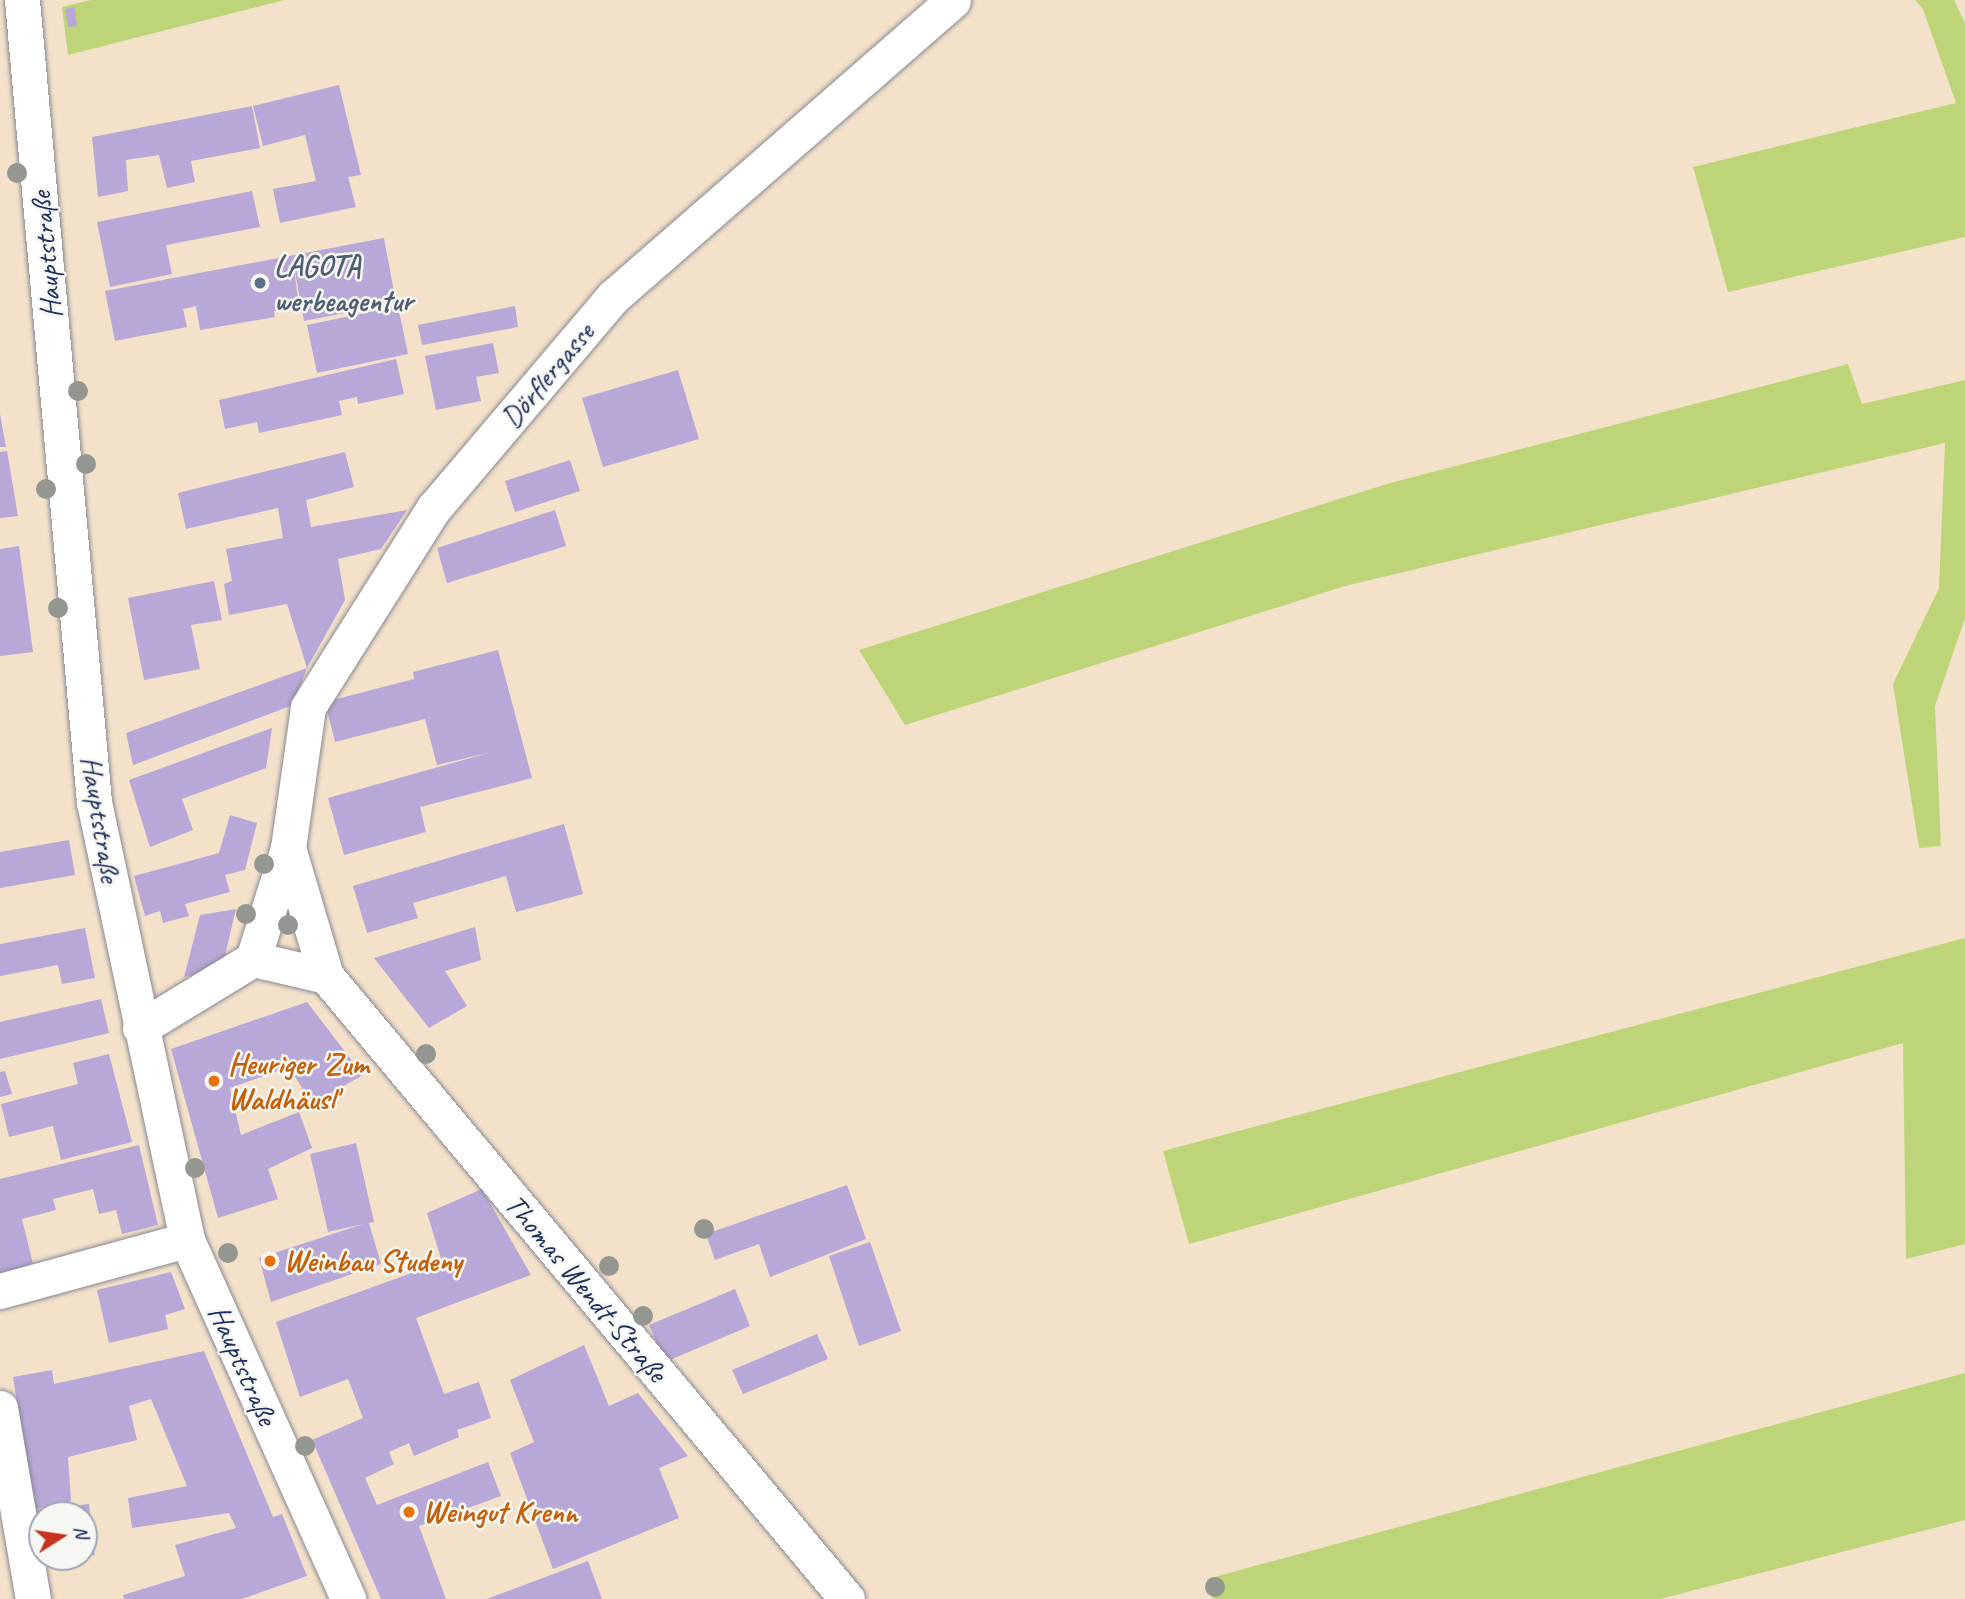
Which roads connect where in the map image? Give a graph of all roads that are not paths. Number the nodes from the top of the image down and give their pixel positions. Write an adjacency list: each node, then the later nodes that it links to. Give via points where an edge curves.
1 (22, 0): 6 (street, Hauptstraße, via 94,802)
2 (953, 0): 3 (street, Dörflergasse, via 613,297 434,508 308,707)
3 (288, 848): 4 (street, Dörflergasse); 5 (street, Dörflergasse)
4 (253, 959): 5 (street); 6 (street)
5 (326, 976): 12 (street, Thomas Wendt-Straße)
6 (140, 1028): 7 (street, Hauptstraße)
7 (187, 1240): 8 (street); 11 (street, Hauptstraße)
8 (0, 1292)
9 (0, 1408): 10 (street)
10 (33, 1599)
11 (348, 1599)
12 (847, 1599)

